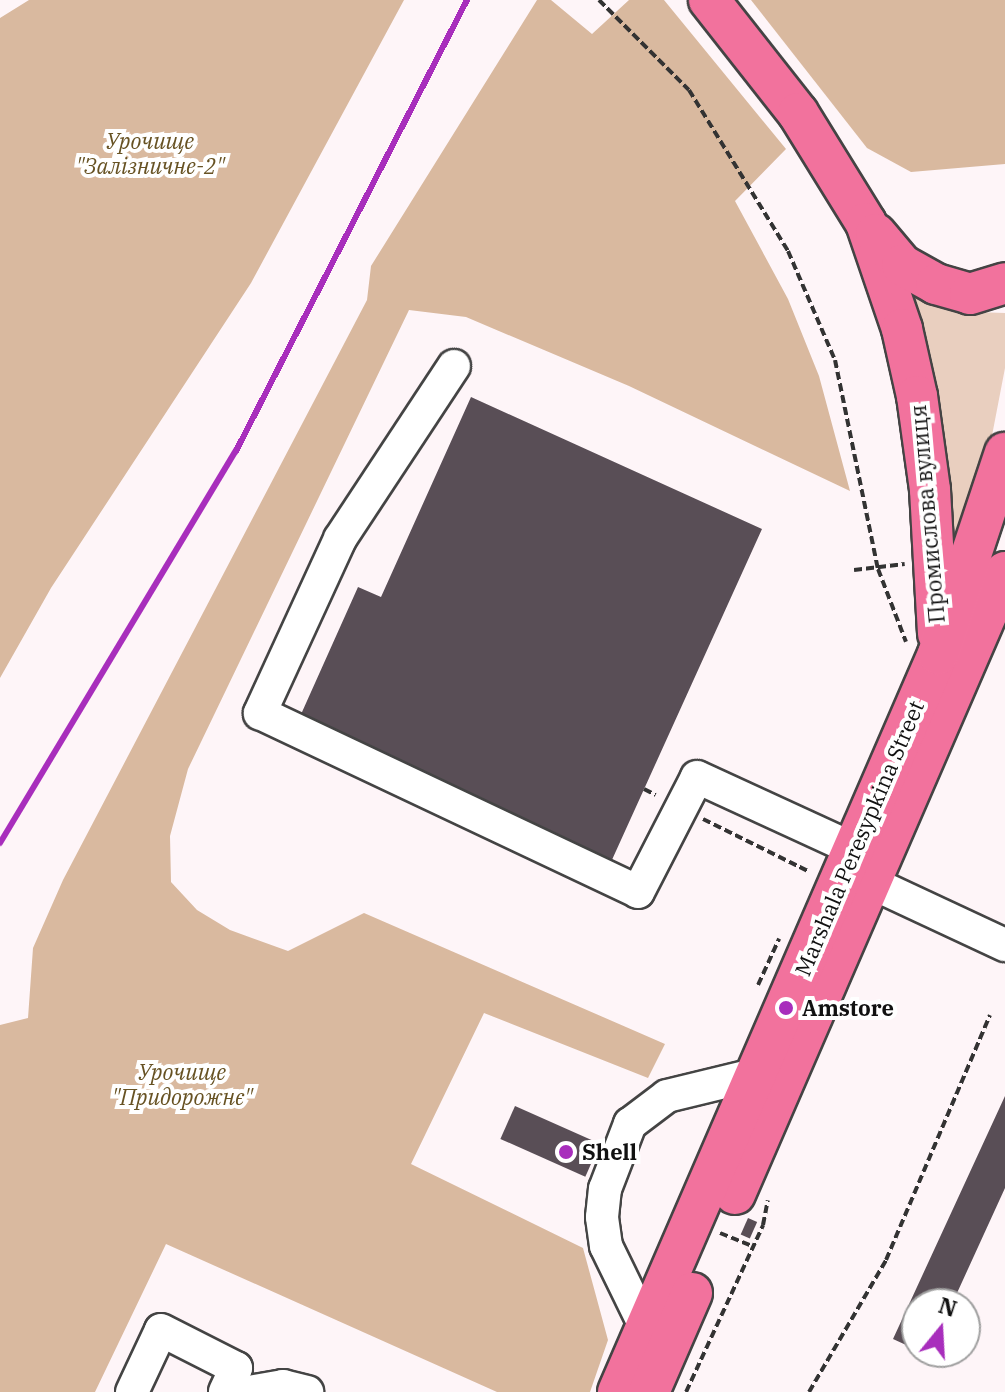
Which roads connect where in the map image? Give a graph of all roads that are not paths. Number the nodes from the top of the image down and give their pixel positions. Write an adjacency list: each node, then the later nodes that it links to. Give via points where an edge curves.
1 (709, 0): 2 (main road, Промислова вулиця, via 798,113)
2 (866, 223): 3 (main road, via 902,265 936,284); 7 (main road, Промислова вулиця, via 902,329 917,396 935,558)
3 (993, 291)
4 (454, 366): 8 (street, via 340,539 260,713 638,892 697,777)
5 (1005, 453): 7 (main road, Marshala Peresypkina Street)
6 (1005, 572): 8 (main road, Marshala Peresypkina Street)
7 (938, 654): 8 (main road, Marshala Peresypkina Street)
8 (862, 870): 9 (street); 10 (main road, Marshala Peresypkina Street); 17 (main road, Marshala Peresypkina Street, via 736,1239)
9 (1005, 945)
10 (757, 1074): 11 (main road, Marshala Peresypkina Street); 11 (street, via 667,1096 630,1124 605,1189 602,1217 606,1246)
11 (646, 1328): 16 (main road, Marshala Peresypkina Street)
12 (132, 1392): 13 (street, via 161,1330 236,1368)
13 (225, 1392)
14 (249, 1392): 15 (street, via 283,1386)
15 (307, 1392)
16 (618, 1392)
17 (649, 1392)

